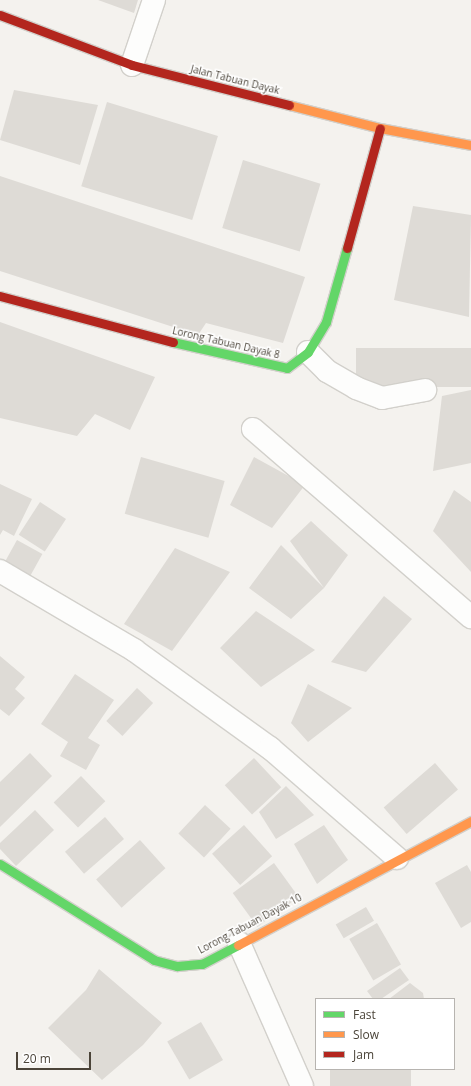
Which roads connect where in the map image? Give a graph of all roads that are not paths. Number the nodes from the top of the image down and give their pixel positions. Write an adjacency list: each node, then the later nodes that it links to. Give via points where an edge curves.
1 (154, 0): 3 (street)
2 (0, 15): 3 (street, Jalan Tabuan Dayak)
3 (132, 65): 4 (street, Jalan Tabuan Dayak)
4 (380, 128): 5 (street, Jalan Tabuan Dayak); 7 (street, Lorong Tabuan Dayak 8, via 326,322)
5 (471, 144)
6 (0, 296): 7 (street, Lorong Tabuan Dayak 8, via 115,329 287,368)
7 (308, 352): 8 (street, via 327,371 356,388 382,398)
8 (425, 390)
9 (253, 429): 11 (street)
10 (0, 571): 13 (street, via 134,650 270,748)
11 (471, 617)
12 (471, 821): 13 (street, Lorong Tabuan Dayak 10)
13 (397, 858): 15 (street, Lorong Tabuan Dayak 10)
14 (0, 864): 15 (street, Lorong Tabuan Dayak 10, via 154,960 177,966 202,964)
15 (239, 943): 16 (street)
16 (302, 1086)

